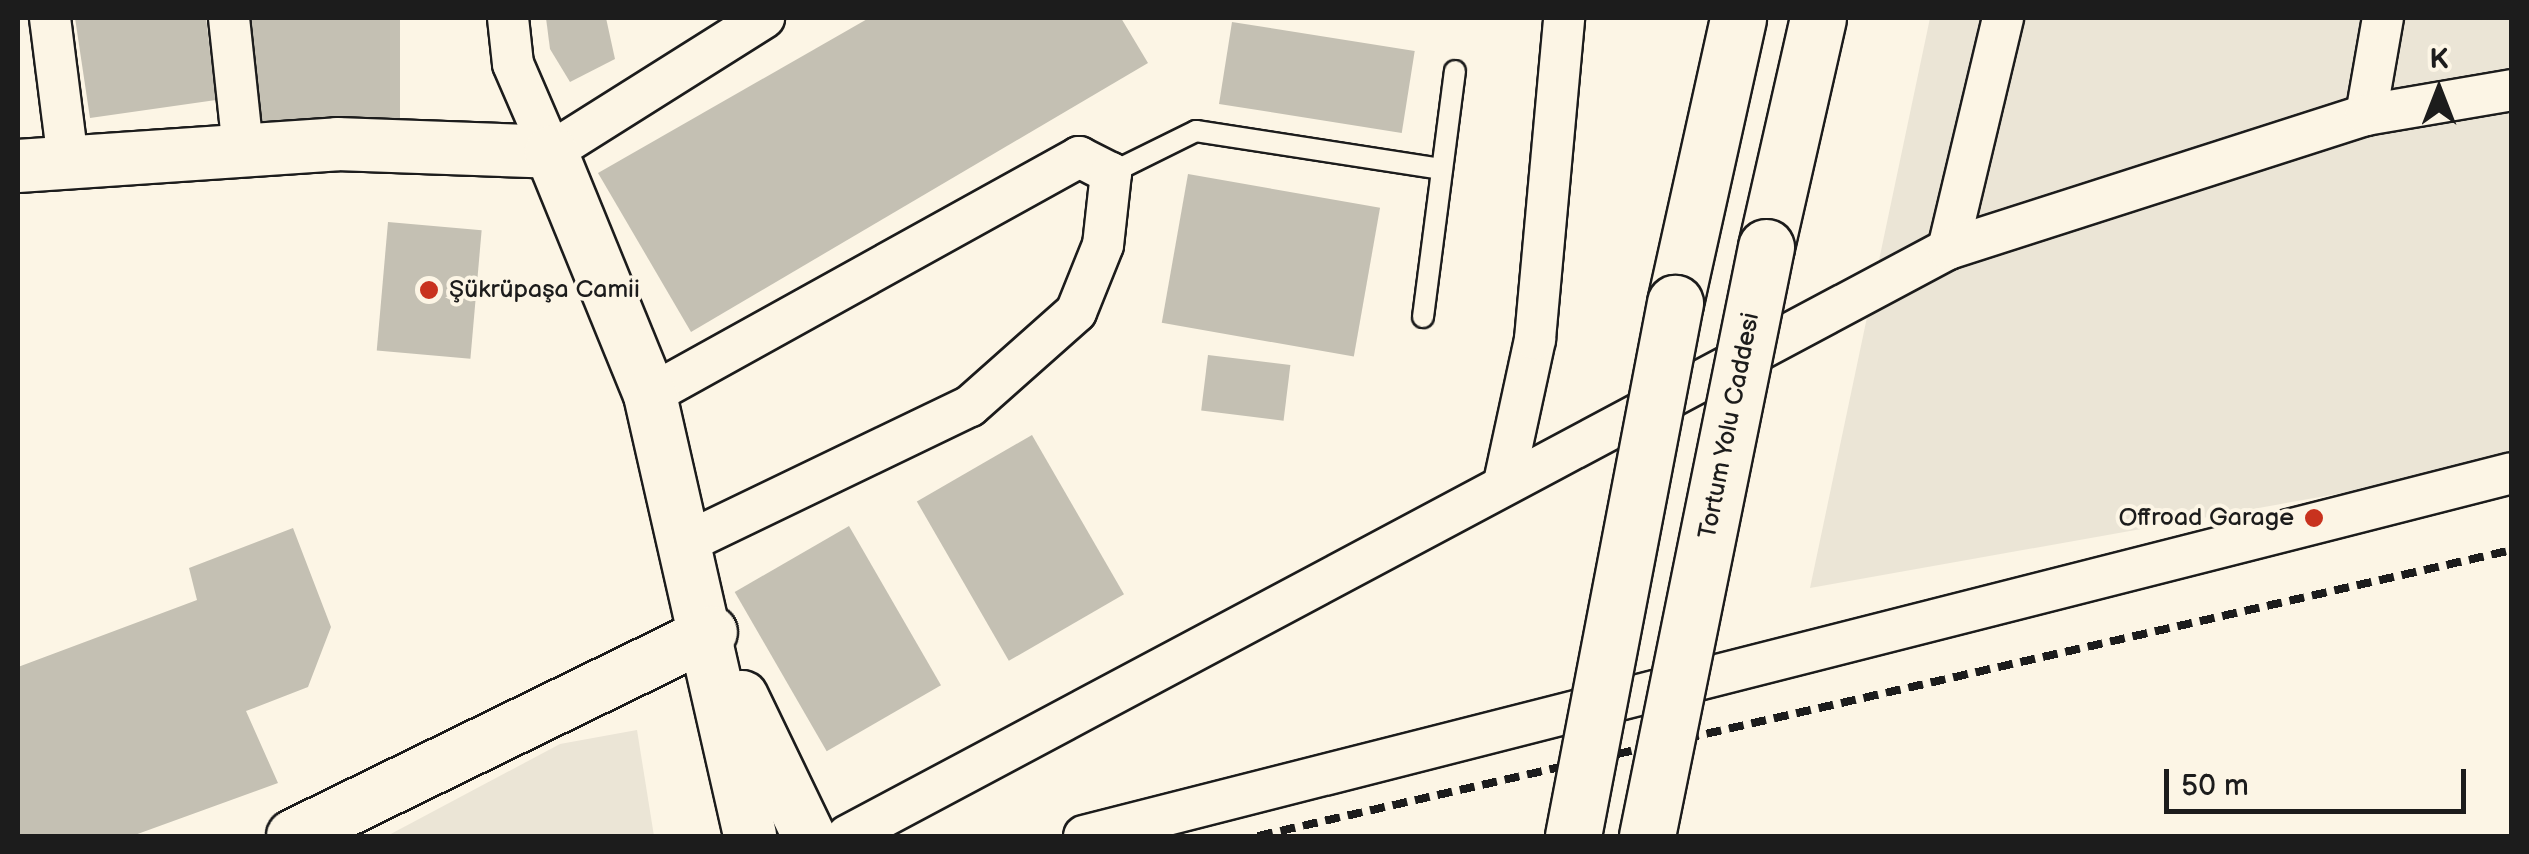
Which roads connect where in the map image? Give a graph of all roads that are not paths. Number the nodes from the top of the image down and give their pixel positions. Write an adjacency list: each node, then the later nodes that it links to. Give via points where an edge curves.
1 (50, 18): 15 (street)
2 (229, 18): 13 (street)
3 (508, 18): 14 (street, via 513,64)
4 (764, 18): 14 (street)
5 (1564, 18): 23 (street, via 1535,339)
6 (1738, 18): 31 (highway, bridge, via 1675,303)
7 (1818, 18): 32 (highway, Tortum Yolu Caddesi, bridge)
8 (2003, 18): 19 (street)
9 (2383, 18): 12 (street)
10 (1456, 72): 17 (lane)
11 (2512, 90): 12 (street)
12 (2366, 114): 19 (street)
13 (243, 150): 14 (street); 15 (street)
14 (551, 152): 21 (street)
15 (68, 160): 16 (street)
16 (18, 166)
17 (1442, 169): 18 (lane, via 1196,132); 20 (lane)
18 (1111, 173): 21 (street, via 1079,157); 24 (street, via 1103,245 1076,312 970,406)
19 (1948, 249): 23 (street)
20 (1423, 318)
21 (650, 395): 24 (street)
22 (2512, 473): 30 (street)
23 (1505, 478): 29 (street)
24 (690, 541): 25 (street)
25 (711, 632): 26 (street); 27 (street); 28 (street)
26 (293, 836)
27 (750, 836)
28 (809, 836)
29 (847, 836)
30 (1084, 836)
31 (1573, 836)
32 (1647, 836)

